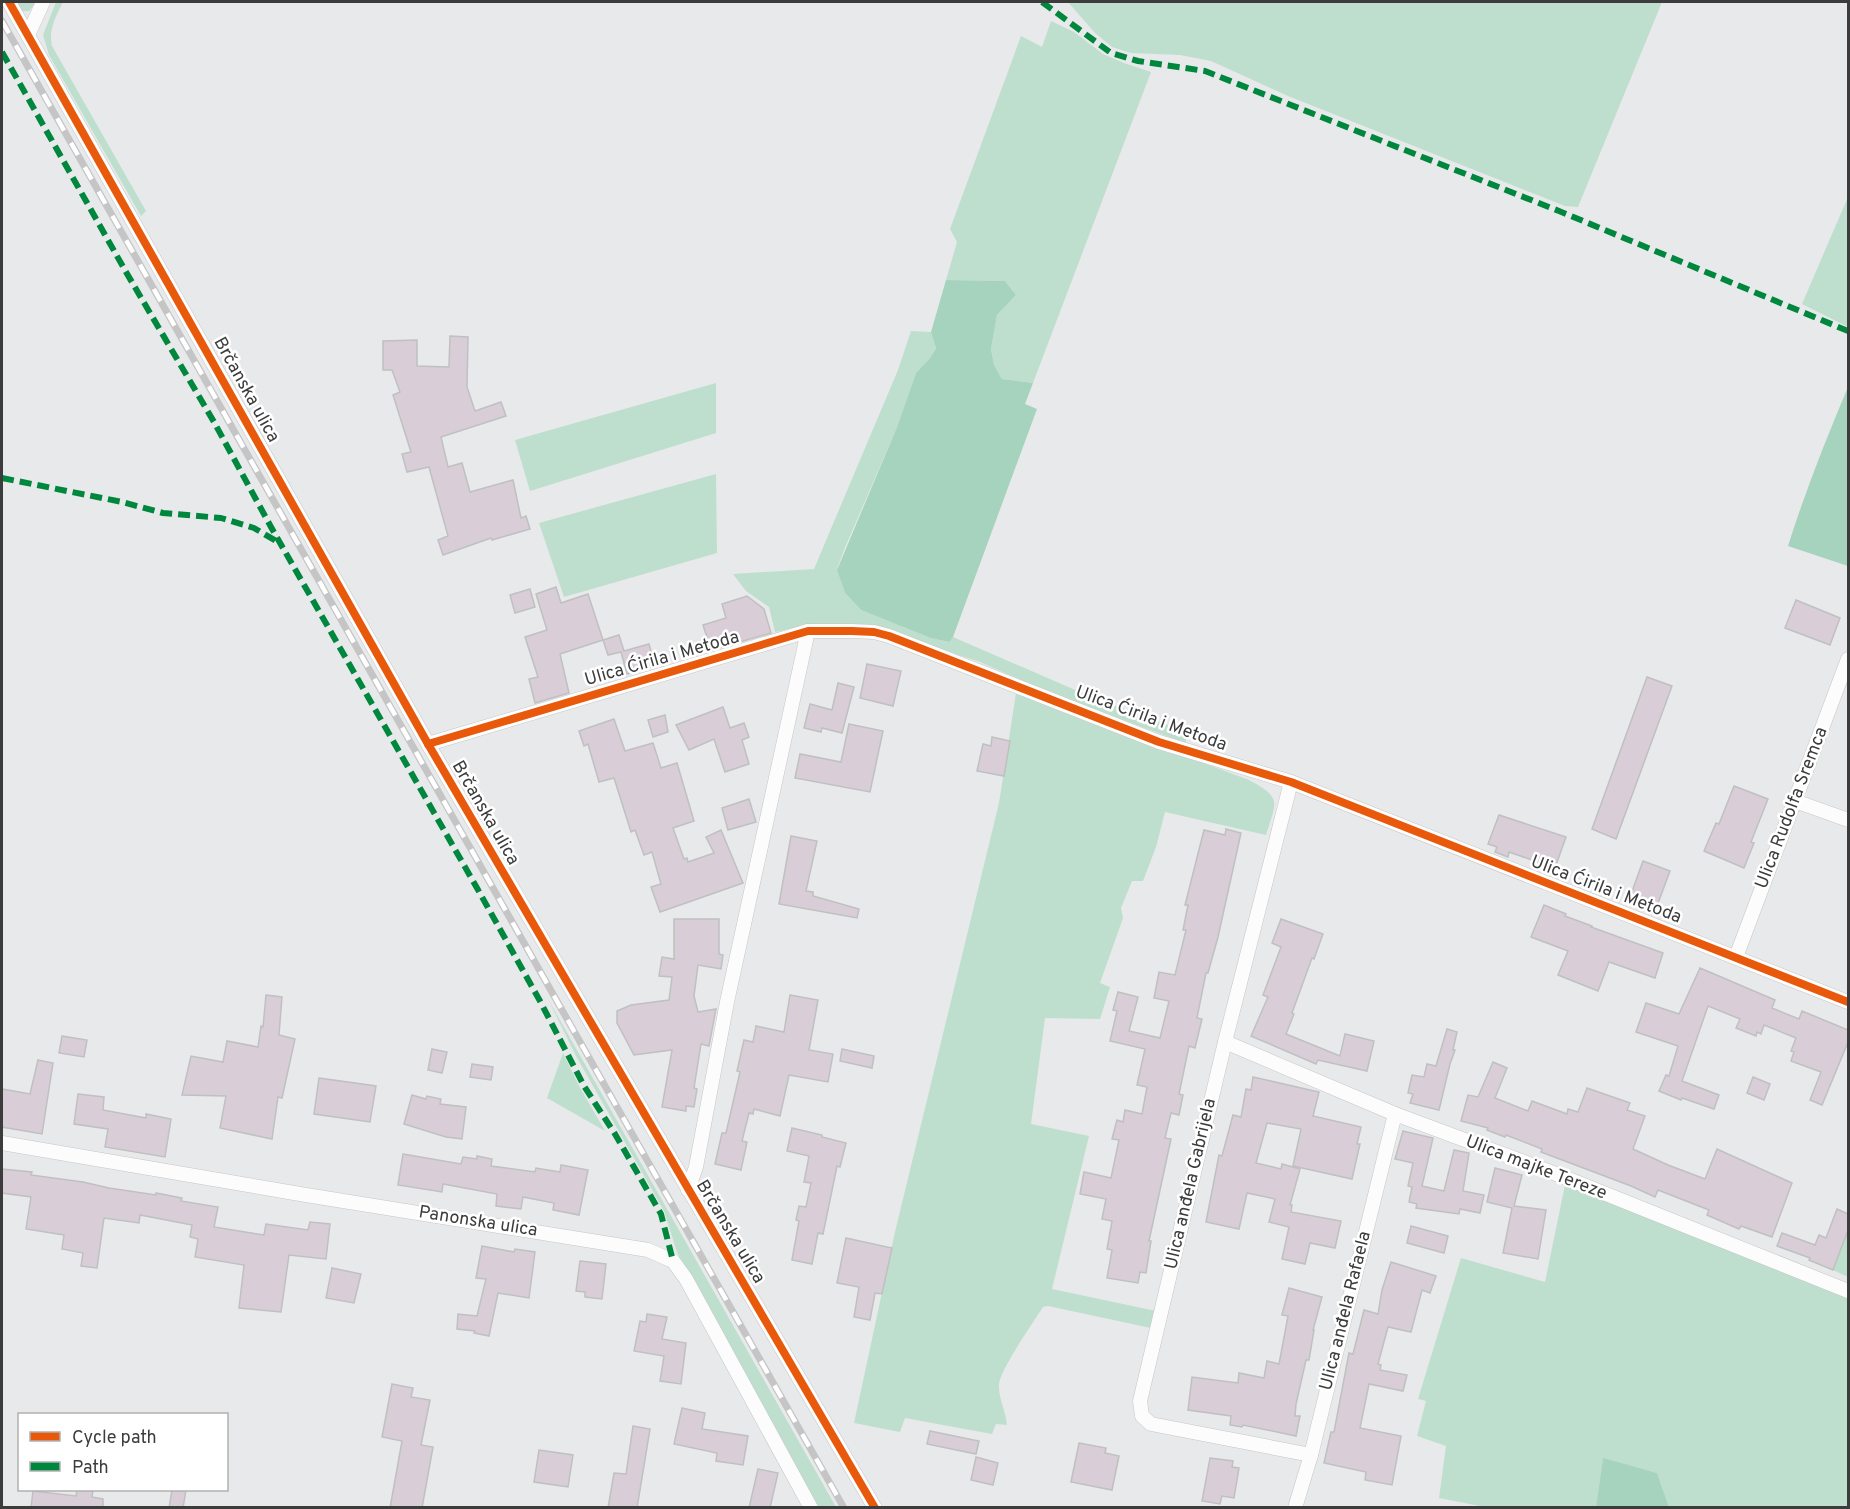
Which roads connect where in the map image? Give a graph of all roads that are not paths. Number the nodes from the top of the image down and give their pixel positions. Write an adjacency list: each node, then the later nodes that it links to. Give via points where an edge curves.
1 (9, 2): 3 (street, Brčanska ulica)
2 (43, 2): 3 (street)
3 (28, 35): 6 (street, Brčanska ulica)
4 (808, 632): 6 (street, Ulica Ćirila i Metoda); 7 (street, Ulica Ćirila i Metoda, via 874,632 889,636 1159,742); 15 (street, Brčanska ulica)
5 (1848, 658): 8 (street, Ulica Rudolfa Sremca)
6 (428, 744): 15 (street, Brčanska ulica)
7 (1291, 782): 10 (street, Ulica Ćirila i Metoda); 12 (street, Ulica anđela Gabrijela)
8 (1795, 801): 9 (street); 10 (street, Ulica Rudolfa Sremca)
9 (1848, 820)
10 (1736, 957): 11 (street, Ulica Ćirila i Metoda)
11 (1848, 1002)
12 (1225, 1042): 13 (street, Ulica majke Tereze); 17 (street, Ulica anđela Gabrijela, via 1140,1401 1142,1416 1151,1424)
13 (1395, 1114): 16 (street, Ulica majke Tereze); 17 (street, Ulica anđela Rafaela)
14 (2, 1143): 18 (street, Panonska ulica, via 648,1250 673,1261)
15 (688, 1190): 19 (street, Brčanska ulica)
16 (1848, 1291)
17 (1311, 1455): 20 (street, Ulica anđela Rafaela)
18 (811, 1508)
19 (875, 1508)
20 (1295, 1508)

